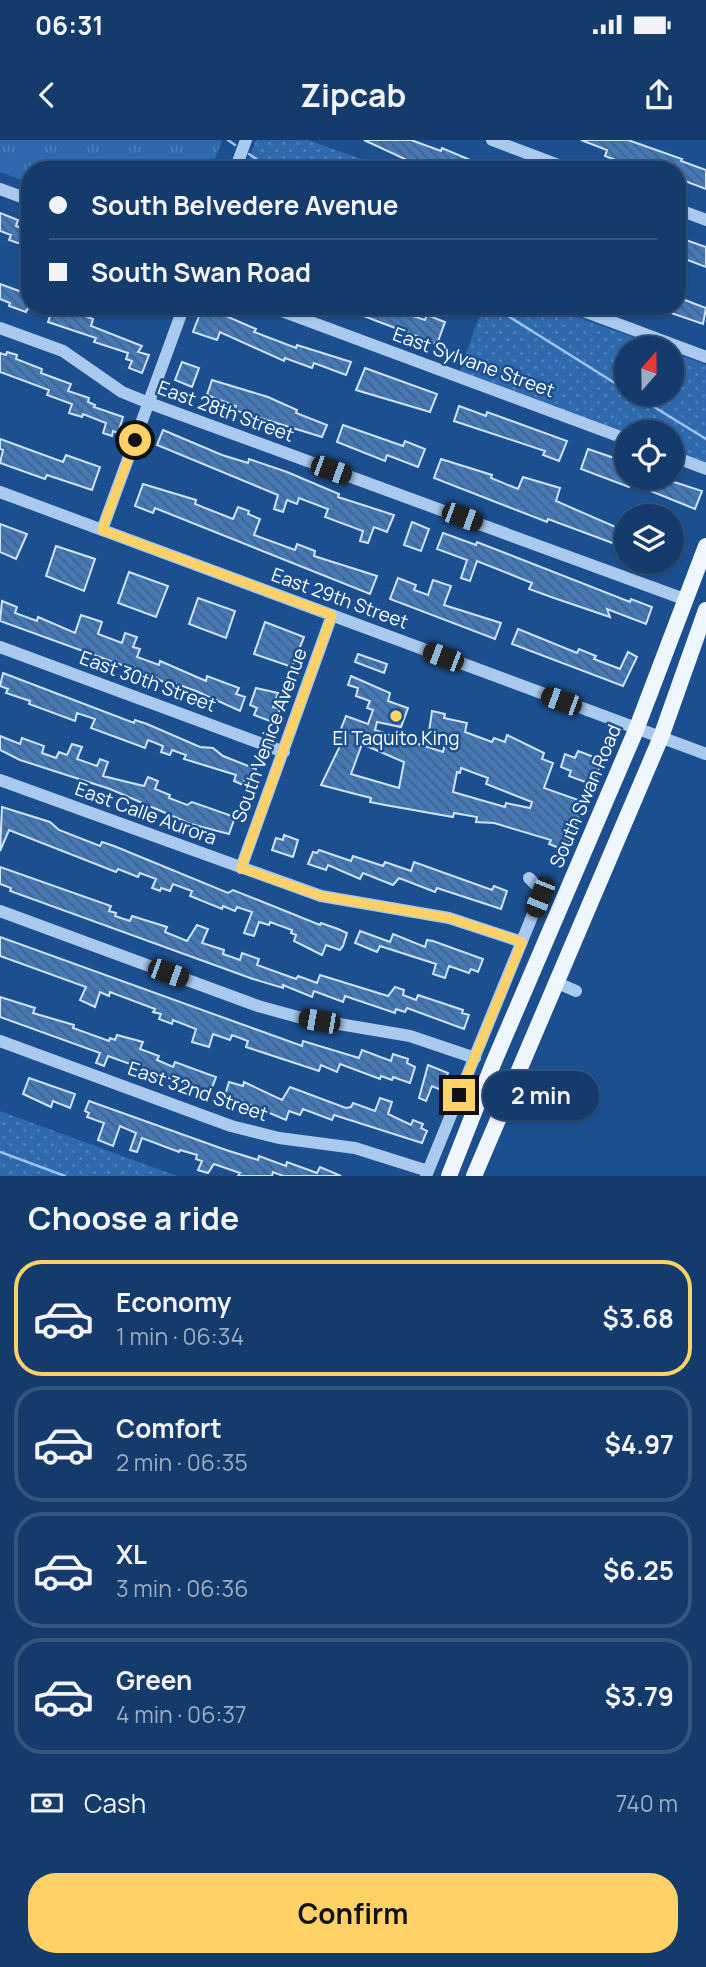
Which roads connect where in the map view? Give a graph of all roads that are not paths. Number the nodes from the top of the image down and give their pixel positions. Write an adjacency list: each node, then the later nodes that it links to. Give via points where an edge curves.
1 (246, 140): 4 (street)
2 (492, 140): 3 (street)
3 (533, 155): 5 (street); 6 (street)
4 (238, 161)
5 (531, 161)
6 (549, 161)
7 (0, 189): 8 (street)
8 (21, 197)
9 (686, 212): 10 (street)
10 (706, 220)
11 (181, 315): 16 (street)
12 (292, 315): 17 (street, East Sylvane Street)
13 (594, 315): 15 (street)
14 (0, 328): 16 (street, East 28th Street, via 63,351 122,392)
15 (706, 357)
16 (149, 403): 21 (street); 23 (street, East 28th Street)
17 (614, 435)
18 (684, 461): 19 (street)
19 (706, 469)
20 (0, 492): 21 (street, East 29th Street)
21 (102, 530): 25 (street, East 29th Street)
22 (706, 546): 23 (main road, South Swan Road)
23 (684, 599): 27 (main road, South Swan Road)
24 (706, 610): 28 (main road)
25 (332, 615): 27 (street, East 29th Street); 29 (street, South Venice Avenue)
26 (0, 647): 29 (street, East 30th Street)
27 (636, 730): 28 (street, East 29th Street); 41 (main road, South Swan Road)
28 (661, 737): 30 (street, East 29th Street); 36 (main road)
29 (284, 752): 32 (street, South Venice Avenue)
30 (706, 754)
31 (0, 780): 32 (street, East Calle Aurora)
32 (241, 868): 35 (street, East Calle Aurora, via 321,896 449,918)
33 (529, 878): 35 (street, South Swan Road, via 540,897)
34 (0, 911): 39 (street, via 269,1009 410,1036)
35 (522, 942): 39 (street, South Swan Road)
36 (555, 982): 37 (street); 42 (main road)
37 (576, 991)
38 (0, 1041): 40 (street, East 32nd Street, via 245,1130 355,1147)
39 (475, 1058): 40 (street, South Swan Road)
40 (427, 1174)
41 (449, 1176)
42 (474, 1176)

